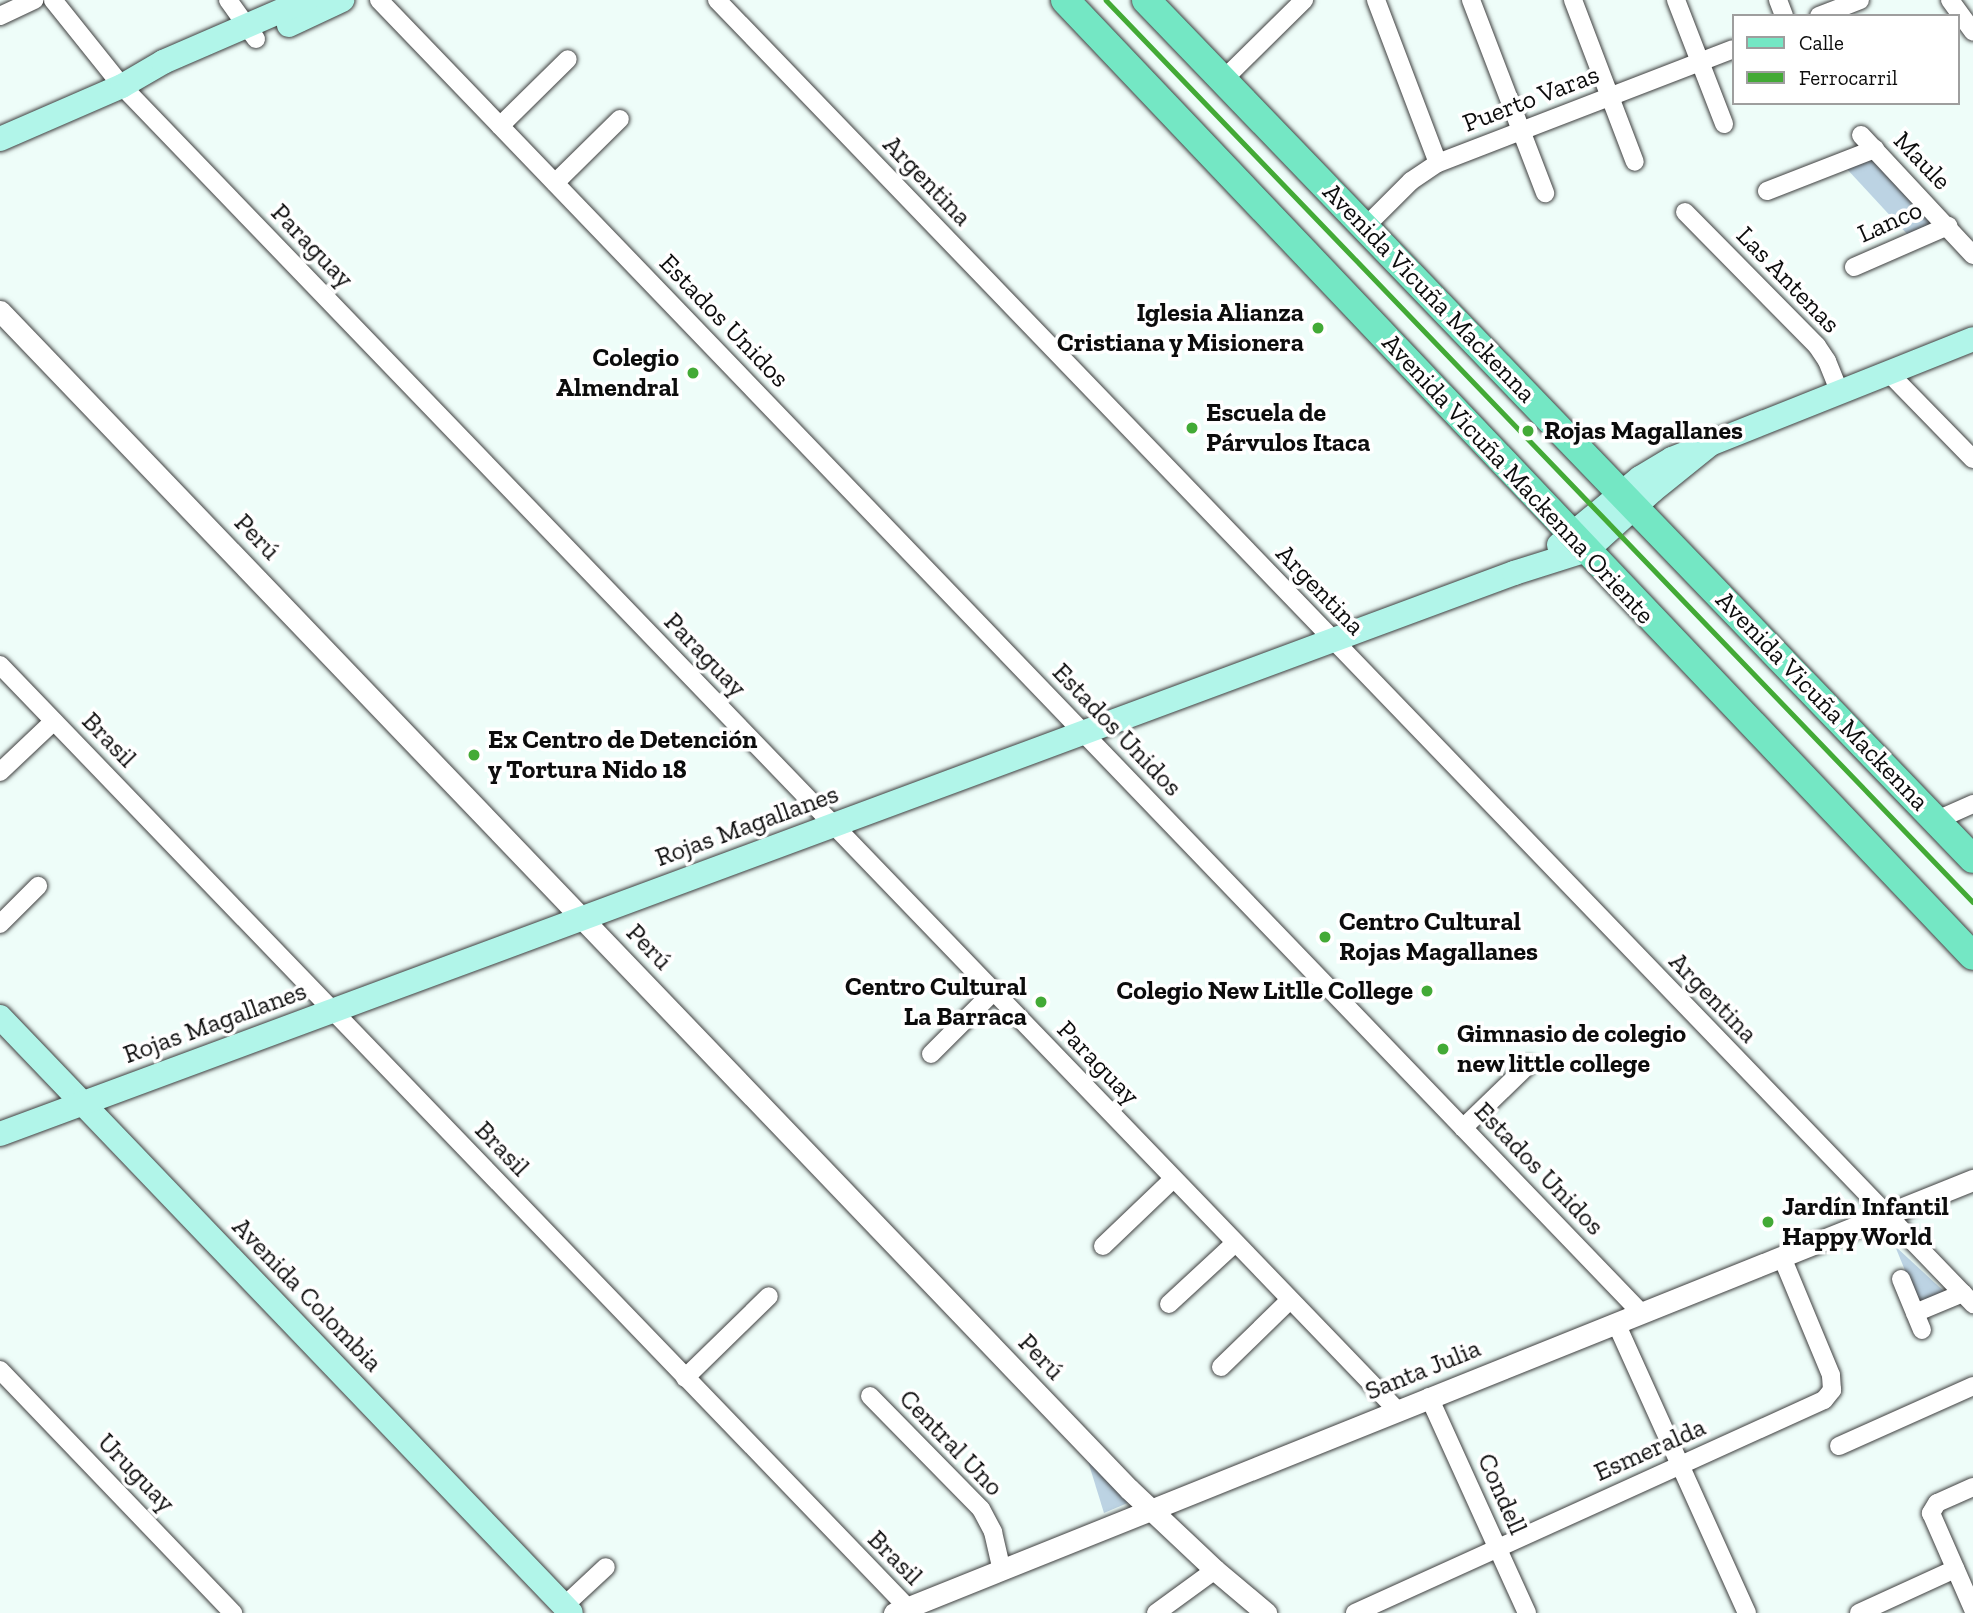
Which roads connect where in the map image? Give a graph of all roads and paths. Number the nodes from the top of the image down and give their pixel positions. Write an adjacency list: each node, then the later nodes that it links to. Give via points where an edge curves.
1 (35, 0): 18 (street)
2 (53, 0): 25 (street, Paraguay)
3 (228, 0): 19 (street)
4 (306, 0): 19 (main road)
5 (342, 0): 19 (main road)
6 (379, 0): 29 (street, Estados Unidos)
7 (717, 0): 51 (street, Argentina)
8 (1065, 0): 50 (main road, Avenida Vicuña Mackenna Oriente)
9 (1146, 0): 24 (main road, Avenida Vicuña Mackenna)
10 (1304, 0): 24 (street)
11 (1376, 0): 35 (street)
12 (1471, 0): 30 (street)
13 (1573, 0): 26 (street)
14 (1676, 0): 23 (street)
15 (1860, 0): 17 (street)
16 (1950, 0): 20 (street)
17 (1842, 12)
18 (0, 16)
19 (251, 32): 25 (main road, via 158,80)
20 (1973, 32)
21 (1731, 50): 23 (street, Puerto Varas)
22 (568, 59): 29 (street)
23 (1700, 62): 26 (street, Puerto Varas); 28 (street)
24 (1223, 80): 41 (main road, Avenida Vicuña Mackenna)
25 (122, 86): 32 (main road); 58 (street, Paraguay)
26 (1610, 97): 30 (street, Puerto Varas); 34 (street)
27 (620, 119): 36 (street)
28 (1724, 124)
29 (500, 126): 36 (street, Estados Unidos)
30 (1521, 131): 35 (street, Puerto Varas); 38 (street)
31 (1861, 135): 33 (street, Maule)
32 (0, 138)
33 (1875, 149): 37 (street); 40 (street, Maule)
34 (1635, 162)
35 (1438, 163): 41 (street, Puerto Varas, via 1411,181)
36 (555, 183): 54 (street, Estados Unidos)
37 (1767, 191)
38 (1545, 193)
39 (1685, 212): 47 (street, Las Antenas, via 1817,346)
40 (1948, 226): 42 (street, Maule); 43 (street, Lanco)
41 (1365, 227): 49 (main road, Avenida Vicuña Mackenna)
42 (1973, 255)
43 (1854, 267)
44 (0, 311): 61 (street, Perú)
45 (1973, 339): 46 (main road, Rojas Magallanes)
46 (1889, 373): 47 (main road, Rojas Magallanes); 48 (street)
47 (1840, 393): 49 (main road, Rojas Magallanes, via 1710,445)
48 (1973, 459)
49 (1628, 500): 50 (main road, Rojas Magallanes); 57 (main road, Avenida Vicuña Mackenna)
50 (1580, 543): 51 (main road, Rojas Magallanes, via 1514,573); 63 (main road, Avenida Vicuña Mackenna Oriente)
51 (1333, 641): 54 (main road, Rojas Magallanes); 74 (street, Argentina)
52 (0, 665): 53 (street, Brasil)
53 (54, 721): 55 (street, Brasil); 65 (street, Brasil)
54 (1083, 732): 58 (main road, Rojas Magallanes); 70 (street, Estados Unidos)
55 (0, 772)
56 (1973, 804): 57 (street)
57 (1937, 820): 59 (main road, Avenida Vicuña Mackenna)
58 (832, 826): 61 (main road, Rojas Magallanes); 64 (street, Paraguay)
59 (1973, 859)
60 (38, 886): 62 (street)
61 (582, 919): 65 (main road, Rojas Magallanes); 97 (street, Perú)
62 (0, 924)
63 (1973, 956)
64 (993, 992): 67 (street); 72 (street, Paraguay)
65 (332, 1011): 69 (main road, Rojas Magallanes); 89 (street, Brasil)
66 (0, 1017): 69 (main road, Avenida Colombia)
67 (930, 1054)
68 (1528, 1065): 70 (street)
69 (83, 1104): 71 (main road, Rojas Magallanes); 103 (main road, Avenida Colombia)
70 (1463, 1128): 83 (street, Estados Unidos)
71 (0, 1135)
72 (1173, 1179): 75 (street, Paraguay); 76 (street)
73 (1973, 1180): 74 (street, Santa Julia)
74 (1885, 1215): 77 (street, Santa Julia); 80 (street, Argentina)
75 (1235, 1243): 81 (street, Paraguay); 82 (street)
76 (1103, 1246)
77 (1782, 1257): 83 (street, Santa Julia); 95 (street, Esmeralda, via 1831,1375 1832,1390 1819,1403)
78 (1901, 1279): 84 (street)
79 (769, 1296): 89 (street)
80 (1968, 1298): 84 (street)
81 (1290, 1300): 87 (street); 93 (street, Paraguay)
82 (1169, 1304)
83 (1641, 1313): 85 (street, Santa Julia)
84 (1915, 1313): 86 (street)
85 (1616, 1323): 92 (street, Santa Julia); 95 (street)
86 (1922, 1331)
87 (1221, 1367)
88 (0, 1370): 106 (street, Uruguay)
89 (685, 1378): 105 (street, Brasil)
90 (1973, 1385): 94 (street)
91 (870, 1396): 101 (street, Central Uno, via 981,1509 993,1532)
92 (1429, 1397): 93 (street, Santa Julia); 98 (street, Condell)
93 (1397, 1410): 97 (street, Santa Julia)
94 (1839, 1446)
95 (1680, 1465): 98 (street, Esmeralda); 111 (street)
96 (1973, 1487): 100 (street, via 1932,1509 1932,1521)
97 (1151, 1510): 101 (street, Santa Julia); 102 (street, Perú)
98 (1497, 1548): 109 (street, Esmeralda); 110 (street, Condell)
99 (606, 1567): 103 (street)
100 (1955, 1569): 104 (street); 112 (street)
101 (1002, 1570): 105 (street, Santa Julia)
102 (1215, 1570): 107 (street); 108 (street, Perú)
103 (567, 1609)
104 (1973, 1609)
105 (905, 1611)
106 (233, 1613)
107 (1156, 1613)
108 (1266, 1613)
109 (1355, 1613)
110 (1527, 1613)
111 (1747, 1613)
112 (1859, 1613)

